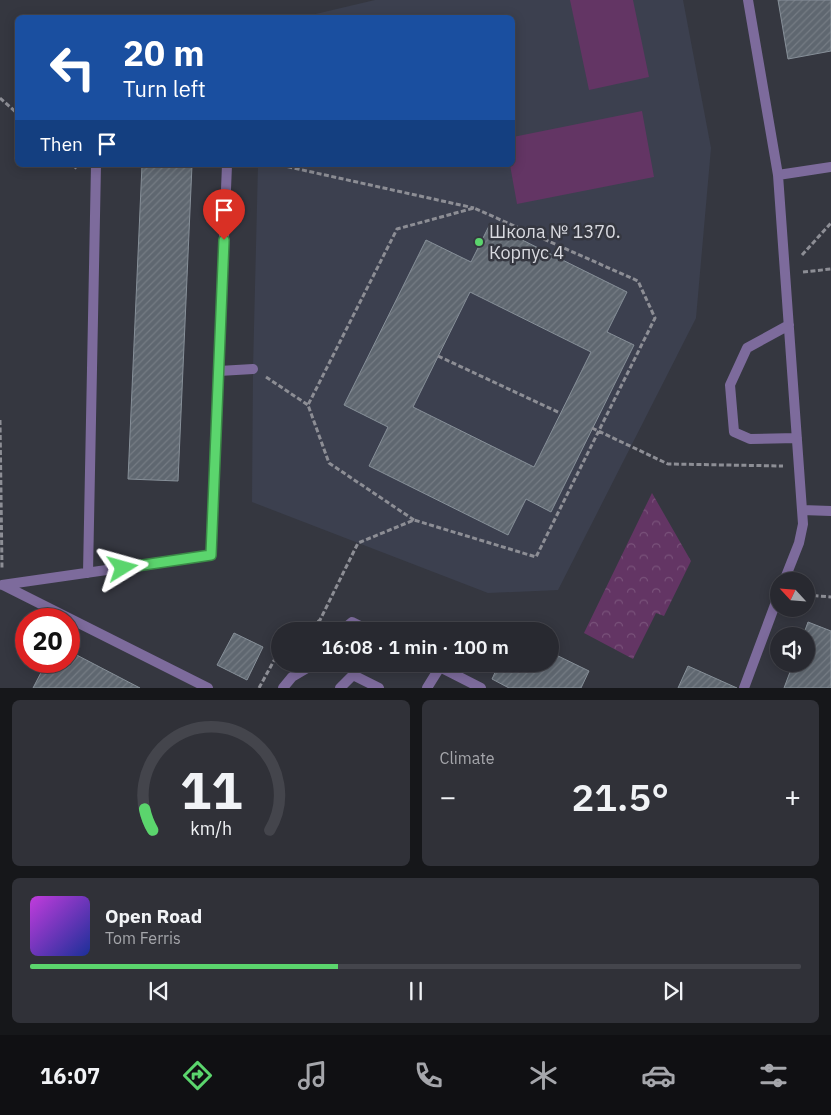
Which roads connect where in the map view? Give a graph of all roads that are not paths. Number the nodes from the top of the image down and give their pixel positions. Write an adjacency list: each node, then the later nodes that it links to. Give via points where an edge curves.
1 (748, 0): 5 (lane)
2 (96, 167): 13 (lane)
3 (227, 167): 8 (lane)
4 (831, 167): 5 (lane)
5 (778, 175): 6 (lane)
6 (788, 325): 9 (lane); 9 (lane, via 747,348 730,385 734,432 750,438)
7 (253, 369): 8 (lane)
8 (219, 371): 13 (lane, via 211,555)
9 (797, 438): 10 (lane)
10 (802, 510): 11 (lane); 12 (lane, via 799,543)
11 (831, 511)
12 (788, 572)
13 (88, 573): 14 (lane)
14 (1, 587): 19 (lane)
15 (770, 618): 25 (lane)
16 (299, 672): 20 (lane)
17 (434, 672): 23 (lane)
18 (450, 672): 24 (lane)
19 (208, 688)
20 (283, 688)
21 (340, 688): 22 (lane, via 353,675)
22 (379, 688)
23 (427, 688)
24 (481, 688)
25 (744, 688)

